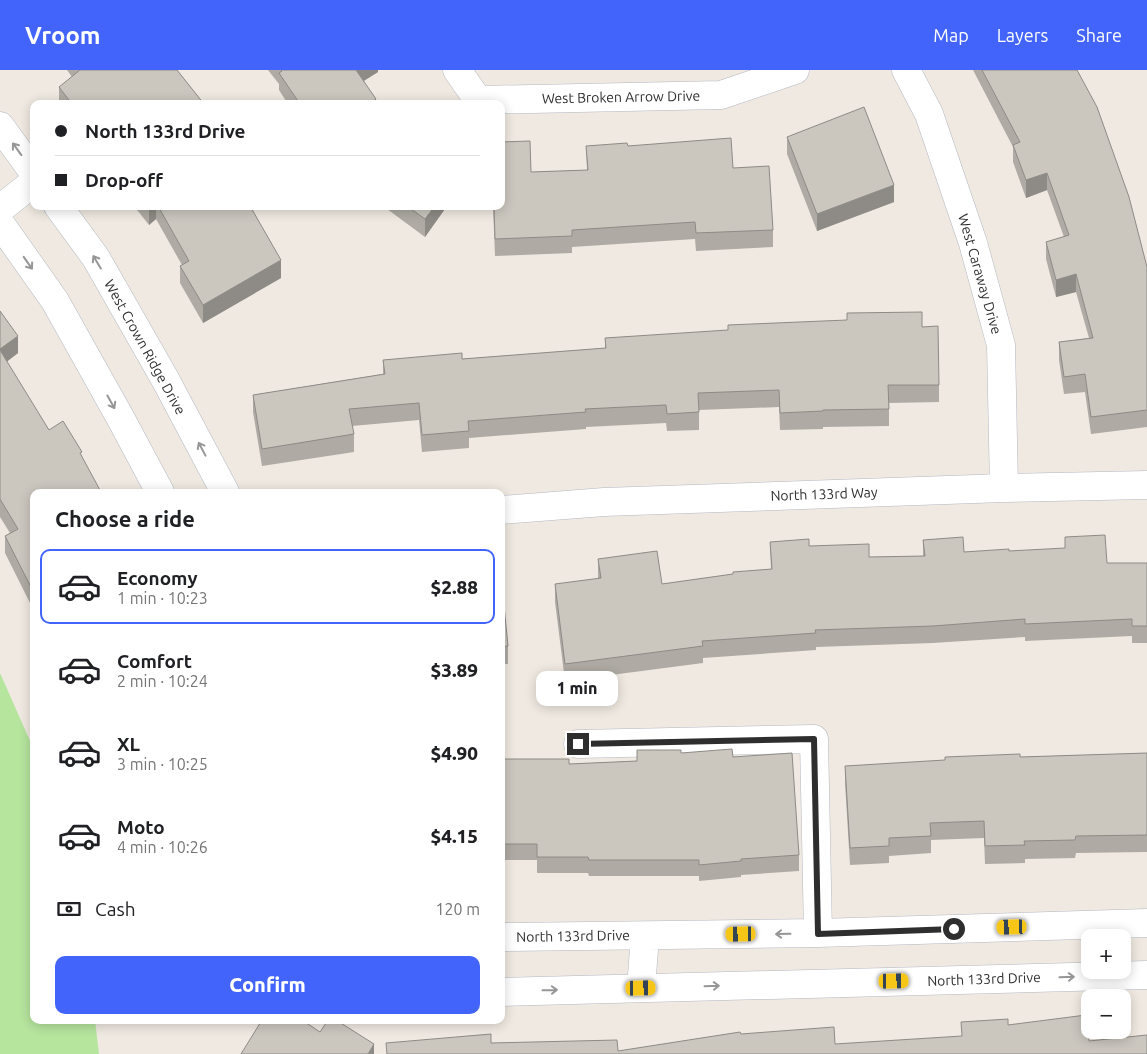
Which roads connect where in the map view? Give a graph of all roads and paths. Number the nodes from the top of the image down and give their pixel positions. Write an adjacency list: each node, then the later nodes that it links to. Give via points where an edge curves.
1 (456, 70): 2 (street, West Broken Arrow Drive, via 478,100 721,95)
2 (795, 70)
3 (906, 70): 11 (street, West Caraway Drive, via 929,114 973,243 1001,344)
4 (0, 126): 5 (street, one-way to 4)
5 (30, 167)
6 (30, 185): 7 (street)
7 (0, 209)
8 (61, 210): 13 (street, West Crown Ridge Drive, one-way to 8, via 96,258)
9 (0, 223): 12 (street, one-way to 12, via 55,302)
10 (1147, 485): 11 (street, North 133rd Way)
11 (1004, 488): 14 (street, North 133rd Way, via 604,502)
12 (158, 489)
13 (223, 489)
14 (505, 510)
15 (578, 744): 17 (street, via 814,739)
16 (1147, 923): 17 (street, North 133rd Drive)
17 (818, 934): 18 (street, North 133rd Drive, one-way to 18)
18 (645, 936): 19 (street, North 133rd Drive); 21 (street, North 133rd Drive)
19 (505, 937)
20 (1147, 974): 21 (street, North 133rd Drive, one-way to 20)
21 (641, 988): 22 (street, North 133rd Drive, one-way to 21)
22 (505, 992)

